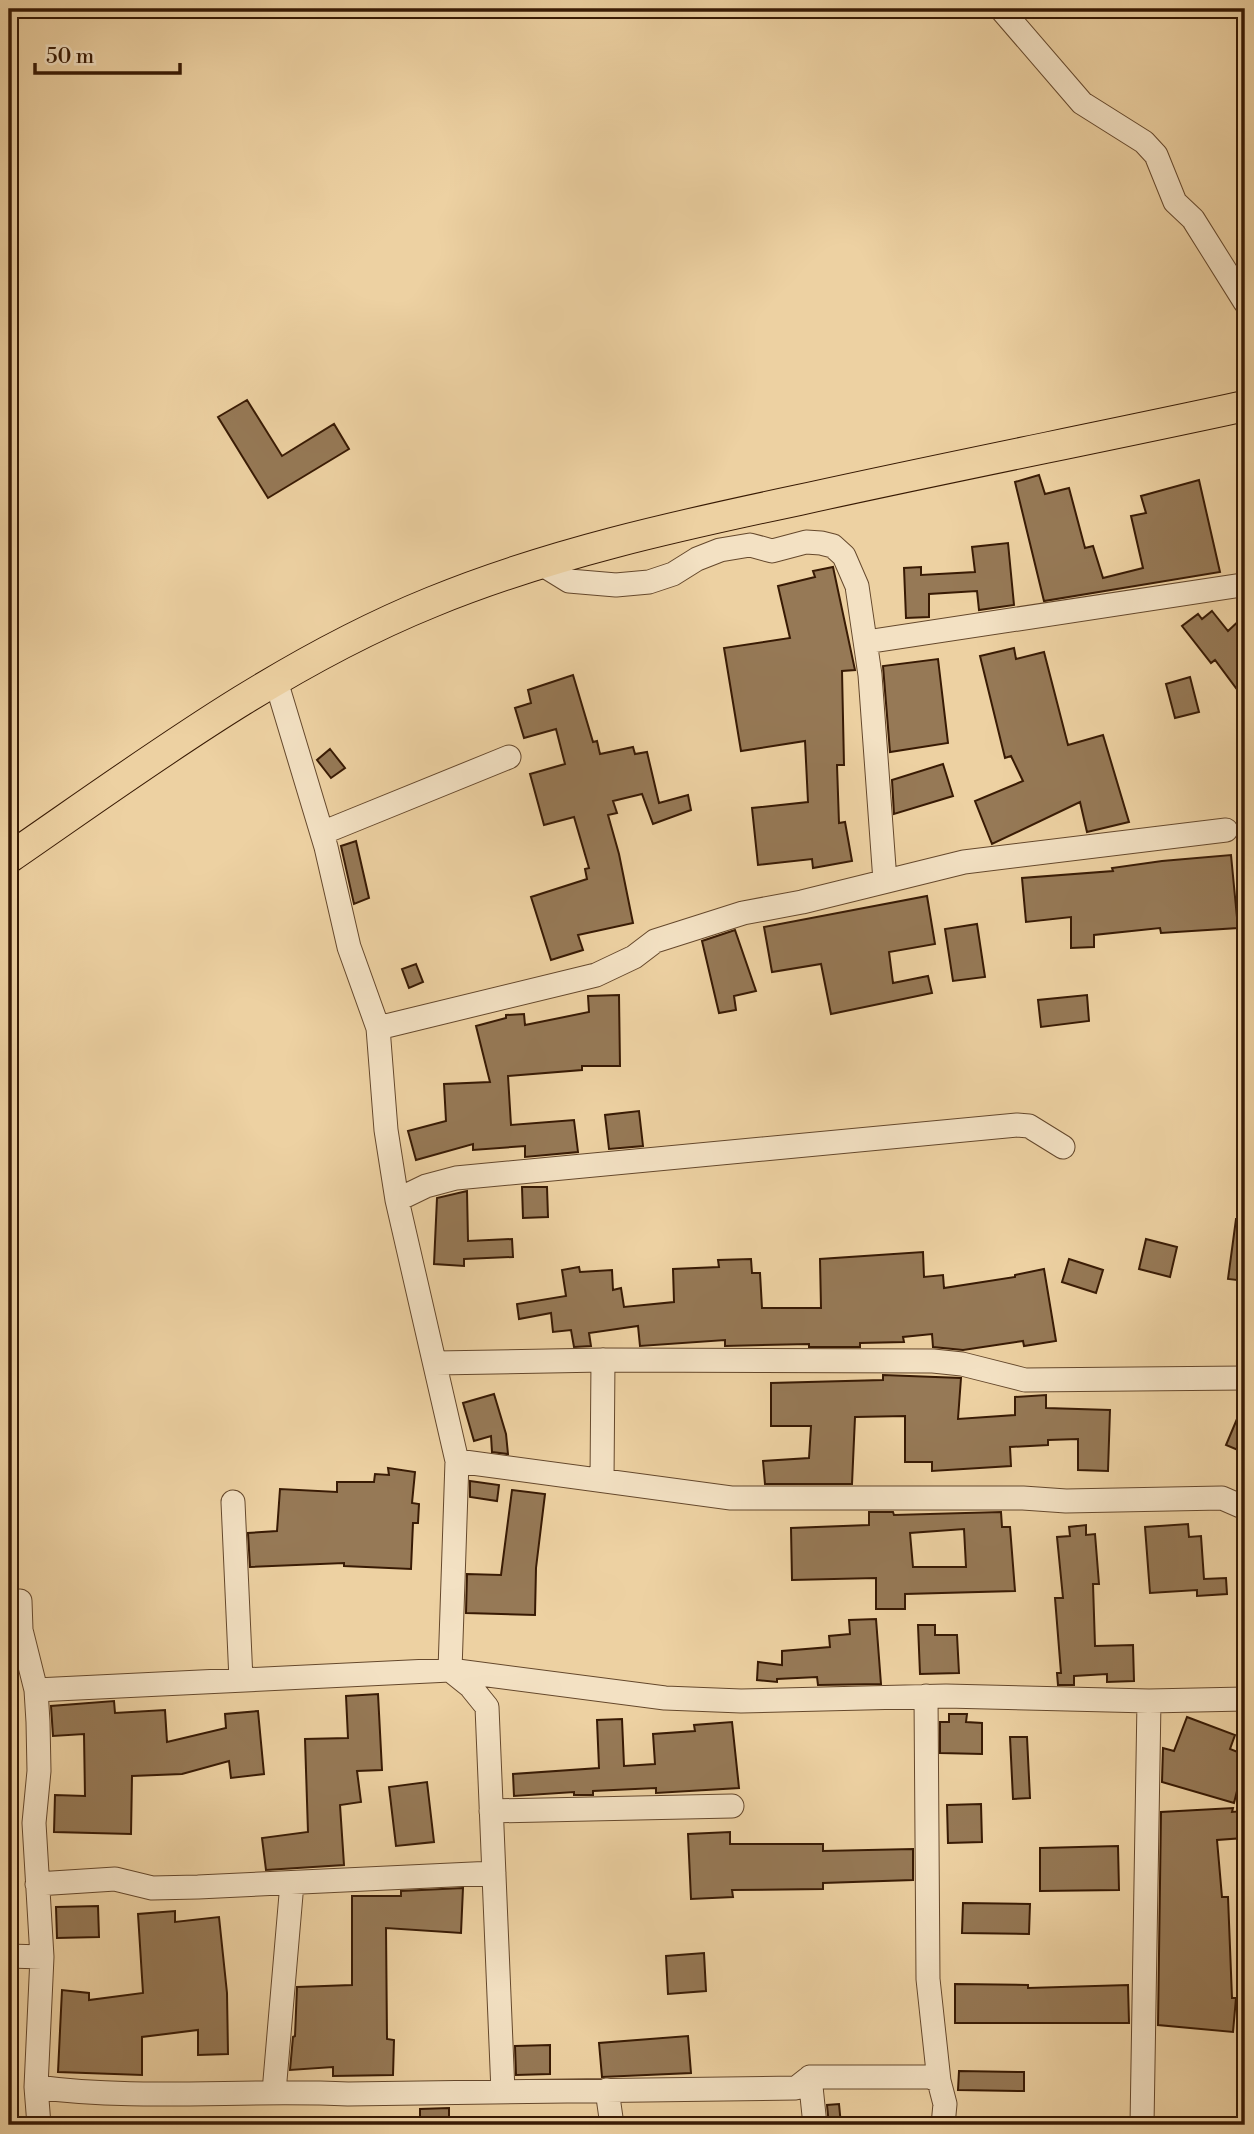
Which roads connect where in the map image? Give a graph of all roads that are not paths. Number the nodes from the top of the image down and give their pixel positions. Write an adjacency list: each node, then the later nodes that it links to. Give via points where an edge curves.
1 (1001, 9): 2 (street, via 1082,103 1144,142 1156,155 1175,202 1200,228)
2 (1245, 302)
3 (1245, 406): 4 (main road, via 718,517)
4 (543, 565): 6 (street, via 569,581 616,585 661,578 720,550 750,545 772,551 821,543 832,546 852,568); 7 (main road, via 432,602)
5 (1242, 585): 6 (street)
6 (866, 642): 12 (street)
7 (276, 681): 10 (street); 11 (main road, via 171,746)
8 (509, 757): 10 (street)
9 (1226, 830): 12 (street, via 964,862)
10 (322, 833): 13 (street, via 349,947)
11 (9, 858)
12 (885, 881): 13 (street, via 695,926 655,941 596,975)
13 (378, 1028): 15 (street)
14 (1063, 1147): 15 (street, via 1045,1133 1017,1125 456,1178)
15 (397, 1200): 17 (street)
16 (604, 1360): 17 (street); 18 (street, via 933,1361 1056,1382); 20 (street)
17 (436, 1363): 19 (street)
18 (1245, 1378)
19 (457, 1461): 20 (street); 24 (street)
20 (602, 1480): 22 (street, via 731,1497 1066,1502 1222,1498)
21 (233, 1502): 25 (street)
22 (1244, 1511)
23 (20, 1601): 26 (street, via 21,1630)
24 (450, 1670): 25 (street); 27 (street, via 665,1698 741,1701); 31 (street, via 486,1707)
25 (242, 1681): 26 (street)
26 (36, 1690): 34 (street, via 40,1771 34,1823)
27 (926, 1696): 29 (street); 38 (street, via 928,1979)
28 (1245, 1699): 29 (street)
29 (1149, 1701): 47 (street)
30 (732, 1806): 31 (street)
31 (491, 1811): 32 (street)
32 (494, 1873): 33 (street); 42 (street)
33 (292, 1883): 34 (street, via 152,1888 115,1880); 41 (street)
34 (37, 1884): 36 (street)
35 (9, 1956): 36 (street)
36 (42, 1957): 39 (street)
37 (810, 2077): 38 (street, via 930,2077); 40 (street, via 796,2088); 45 (street)
38 (939, 2081): 46 (street, via 945,2104)
39 (36, 2087): 41 (street, via 93,2095); 43 (street)
40 (607, 2090): 42 (street); 44 (street)
41 (274, 2092): 42 (street)
42 (503, 2092)
43 (39, 2125)
44 (612, 2125)
45 (815, 2125)
46 (943, 2125)
47 (1142, 2125)

